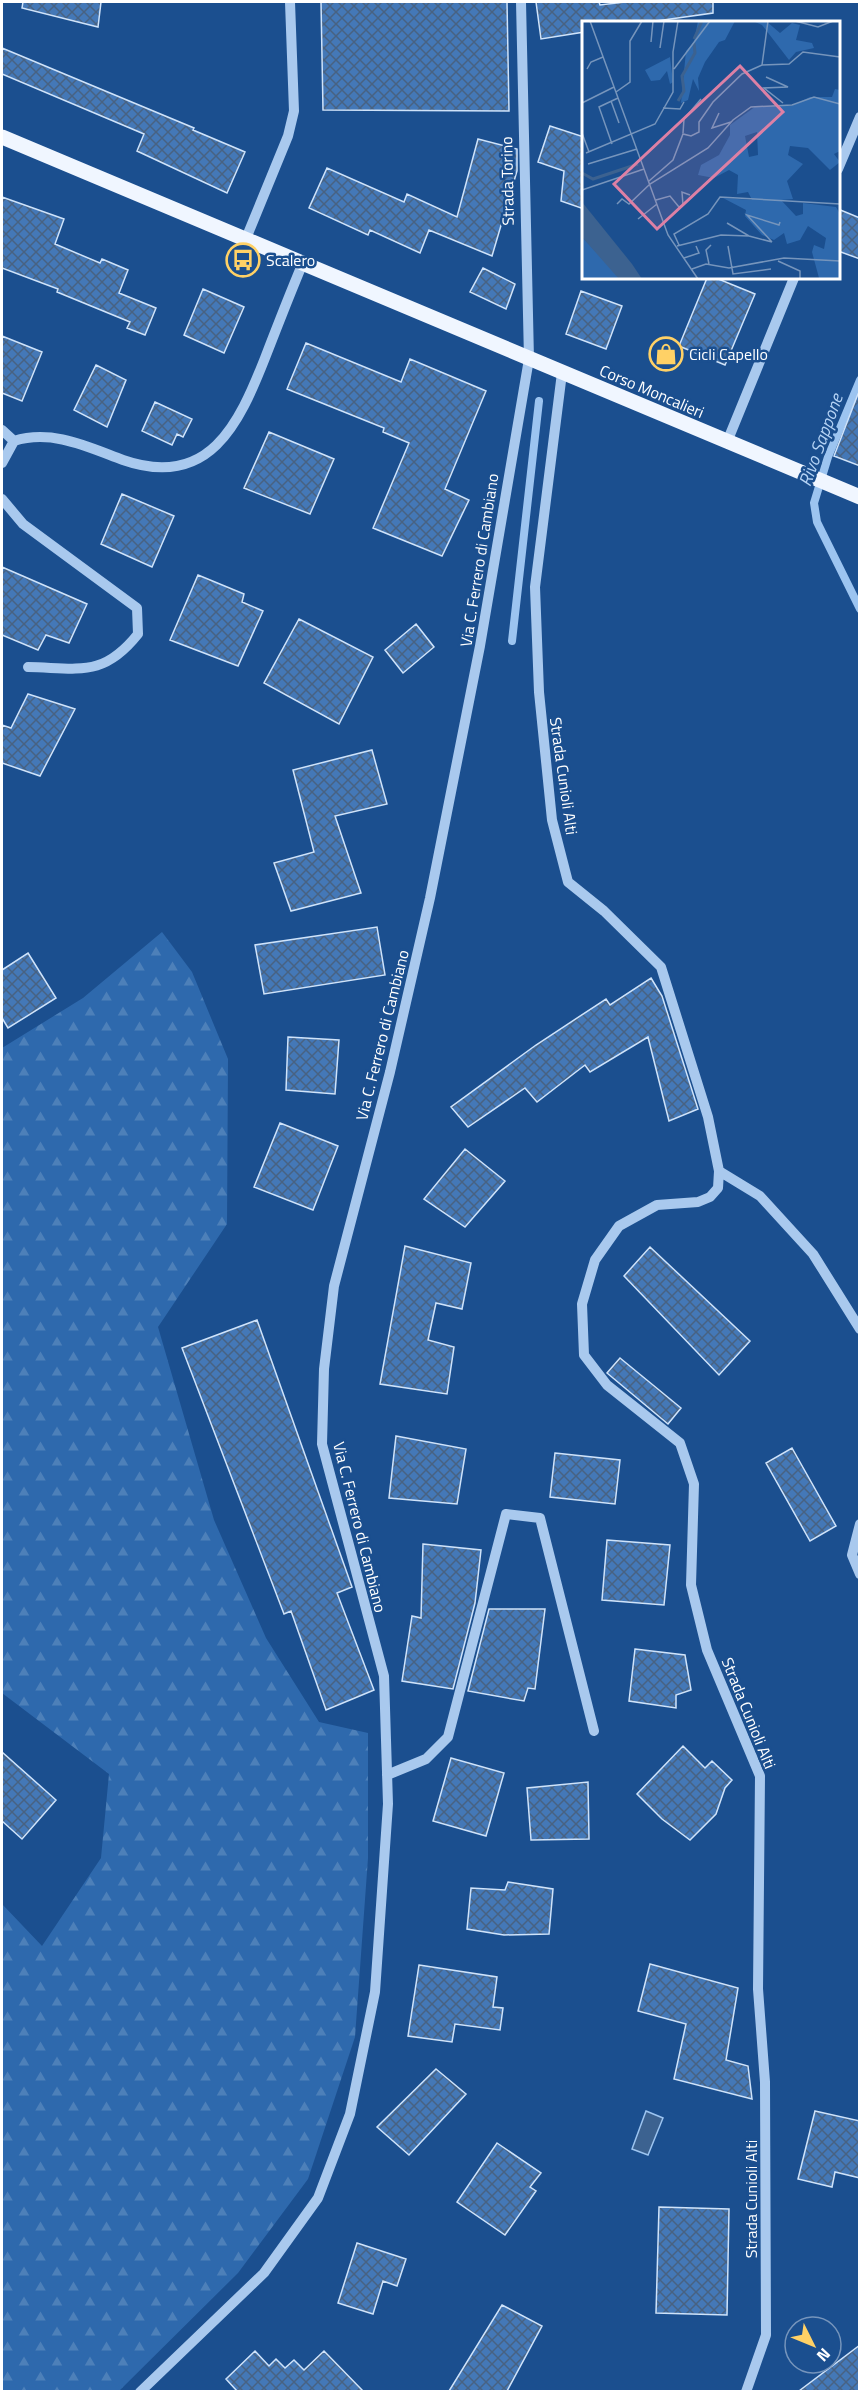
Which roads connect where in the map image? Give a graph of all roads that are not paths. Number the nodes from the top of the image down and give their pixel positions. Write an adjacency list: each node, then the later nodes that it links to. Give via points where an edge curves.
1 (290, 2): 6 (street, via 294,111 288,136)
2 (521, 2): 9 (street, Strada Torino)
3 (860, 117): 5 (street)
4 (2, 137): 6 (main road)
5 (840, 164)
6 (245, 241): 7 (main road)
7 (302, 265): 9 (main road); 12 (street, via 249,398 228,435 212,450 187,464 160,467 126,461 78,441 30,436)
8 (795, 279): 13 (street)
9 (529, 359): 10 (main road); 23 (street, Via C. Ferrero di Cambiano, via 480,646 430,898 334,1286 324,1369 322,1444 384,1676)
10 (562, 373): 13 (main road, Corso Moncalieri); 18 (street, Strada Cunioli Alti, via 535,587 539,692 552,820 568,882 661,967 708,1117)
11 (2, 430): 12 (street)
12 (14, 441): 14 (street)
13 (728, 442): 15 (main road, Corso Moncalieri)
14 (2, 463)
15 (860, 497)
16 (2, 499): 17 (street, via 23,524 137,608 138,634 121,655 93,668)
17 (28, 667)
18 (719, 1171): 19 (street, via 760,1196 813,1254); 25 (street, Strada Cunioli Alti, via 718,1188 710,1197 698,1202 657,1205 619,1226 595,1260 582,1304 584,1355 607,1385 680,1443 694,1484 691,1585 707,1650 760,1776 758,1989 765,2082 766,2335)
19 (860, 1329)
20 (860, 1524): 21 (street, via 852,1555)
21 (860, 1574)
22 (594, 1731): 23 (street, via 540,1518 506,1514 448,1737 426,1759)
23 (387, 1774): 24 (street, Via C. Ferrero di Cambiano, via 375,1992 350,2114 318,2198 264,2273)
24 (140, 2391)
25 (746, 2391)

